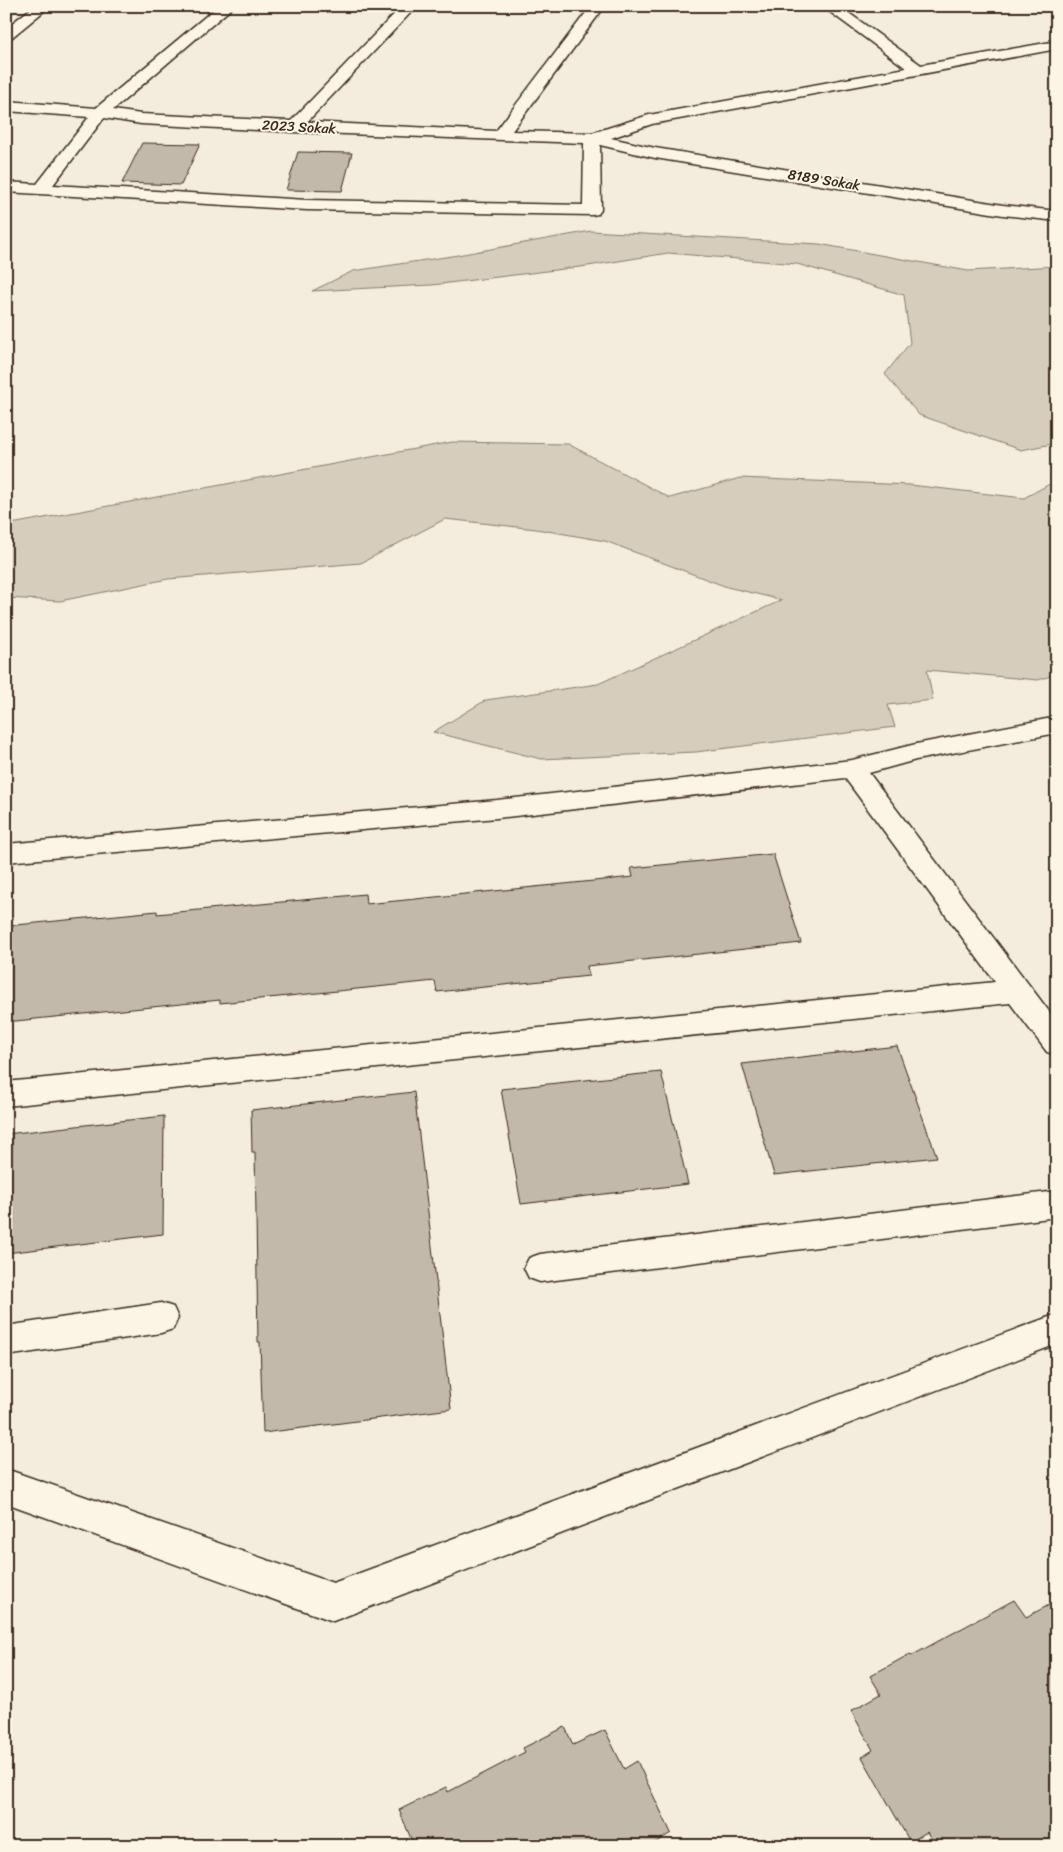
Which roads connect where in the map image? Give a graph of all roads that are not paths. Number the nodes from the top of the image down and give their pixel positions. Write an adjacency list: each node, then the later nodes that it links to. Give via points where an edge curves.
1 (44, 6): 6 (street)
2 (227, 6): 10 (street)
3 (410, 6): 11 (street)
4 (598, 6): 12 (street)
5 (829, 6): 8 (street)
6 (6, 35)
7 (1057, 46): 8 (street)
8 (919, 71): 13 (street, via 649,120)
9 (6, 106): 10 (street, 2023 Sokak)
10 (100, 113): 11 (street, 2023 Sokak, via 141,119); 15 (street)
11 (294, 127): 12 (street, 2023 Sokak)
12 (500, 136): 13 (street, 2023 Sokak)
13 (592, 138): 15 (street, via 592,210 307,204); 16 (street, 8189 Sokak, via 684,157)
14 (6, 187): 15 (street)
15 (42, 188)
16 (1057, 216)
17 (1057, 725): 18 (street, via 916,752)
18 (852, 769): 19 (street, via 497,809); 20 (street)
19 (6, 853)
20 (1016, 991): 21 (street); 22 (street)
21 (1057, 1044)
22 (6, 1094)
23 (1057, 1204): 24 (street)
24 (540, 1268)
25 (161, 1318): 27 (street)
26 (1057, 1330): 28 (street, via 333,1602)
27 (6, 1341)
28 (6, 1486)

